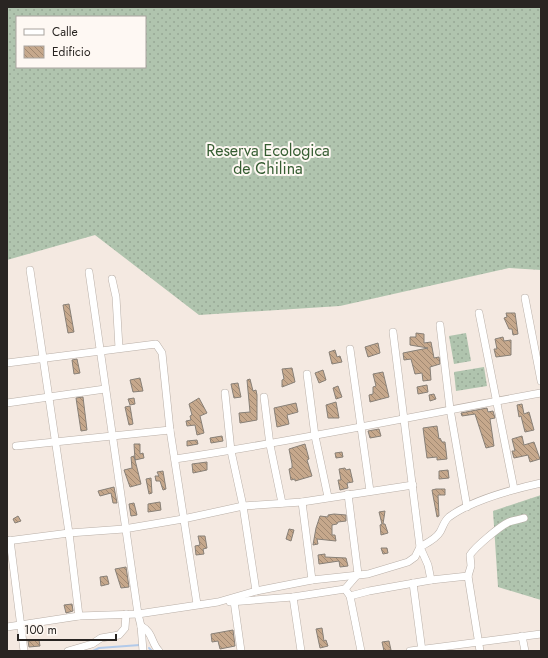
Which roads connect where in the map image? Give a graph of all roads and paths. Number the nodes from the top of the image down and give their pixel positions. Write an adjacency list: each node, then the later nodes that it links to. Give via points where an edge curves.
1 (30, 270): 11 (street)
2 (89, 272): 10 (street)
3 (112, 279): 8 (street, via 116,297)
4 (525, 298): 14 (street)
5 (480, 313): 20 (street)
6 (440, 325): 22 (street)
7 (394, 332): 23 (street)
8 (119, 348): 10 (street); 25 (street, via 156,344 162,353)
9 (350, 349): 24 (street)
10 (100, 351): 11 (street); 15 (street)
11 (43, 358): 12 (street); 18 (street)
12 (7, 363)
13 (307, 374): 27 (street)
14 (541, 381)
15 (105, 389): 18 (street); 26 (street)
16 (225, 393): 31 (street)
17 (541, 393): 20 (street)
18 (49, 397): 21 (street); 28 (street)
19 (264, 398): 29 (street)
20 (496, 401): 22 (street); 35 (street)
21 (7, 403)
22 (450, 409): 23 (street); 42 (street)
23 (405, 418): 24 (street); 34 (street)
24 (360, 428): 27 (street); 36 (street)
25 (170, 430): 26 (street); 32 (street)
26 (112, 436): 28 (street); 45 (street)
27 (316, 436): 29 (street); 38 (street)
28 (56, 442): 30 (street); 46 (street)
29 (270, 445): 31 (street); 40 (street)
30 (16, 446)
31 (232, 451): 32 (street); 41 (street)
32 (175, 460): 44 (street)
33 (541, 483): 35 (street)
34 (413, 485): 36 (street); 48 (street)
35 (514, 489): 42 (street)
36 (370, 491): 37 (street)
37 (348, 494): 38 (street); 49 (street)
38 (328, 498): 39 (street)
39 (302, 502): 40 (street); 51 (street)
40 (282, 503): 41 (street)
41 (243, 506): 44 (street); 55 (street)
42 (467, 507): 48 (street, via 449,517 435,536)
43 (524, 518): 50 (street, via 499,527 477,546 470,555 471,566)
44 (183, 519): 45 (street); 60 (street)
45 (124, 529): 46 (street); 62 (street)
46 (69, 533): 47 (street); 63 (street)
47 (8, 541): 64 (street)
48 (420, 547): 49 (street, via 415,557 408,562 368,574); 52 (street)
49 (358, 574): 51 (street); 54 (street)
50 (468, 576): 52 (street); 69 (street)
51 (312, 580): 55 (street)
52 (431, 580): 53 (street)
53 (413, 583): 56 (street, via 369,590); 70 (street)
54 (345, 589): 56 (street); 57 (street)
55 (256, 591): 59 (street)
56 (350, 596): 77 (street)
57 (293, 597): 58 (street); 76 (street)
58 (234, 601): 59 (street); 75 (street)
59 (218, 602): 60 (street)
60 (197, 604): 62 (street)
61 (126, 614): 62 (street); 63 (street); 72 (street, via 125,628 119,635 101,638 92,644)
62 (138, 614): 65 (street)
63 (79, 616): 64 (street)
64 (21, 626): 66 (street); 71 (street)
65 (141, 626): 73 (street); 74 (street, via 151,634 154,647)
66 (7, 628)
67 (541, 634): 68 (street)
68 (522, 636): 69 (street); 80 (street)
69 (478, 642): 70 (street); 79 (street)
70 (422, 650): 78 (street)
71 (24, 651)
72 (68, 651)
73 (143, 651)
74 (159, 651)
75 (241, 651)
76 (301, 651)
77 (361, 651)
78 (410, 651)
79 (480, 651)
80 (525, 651)

